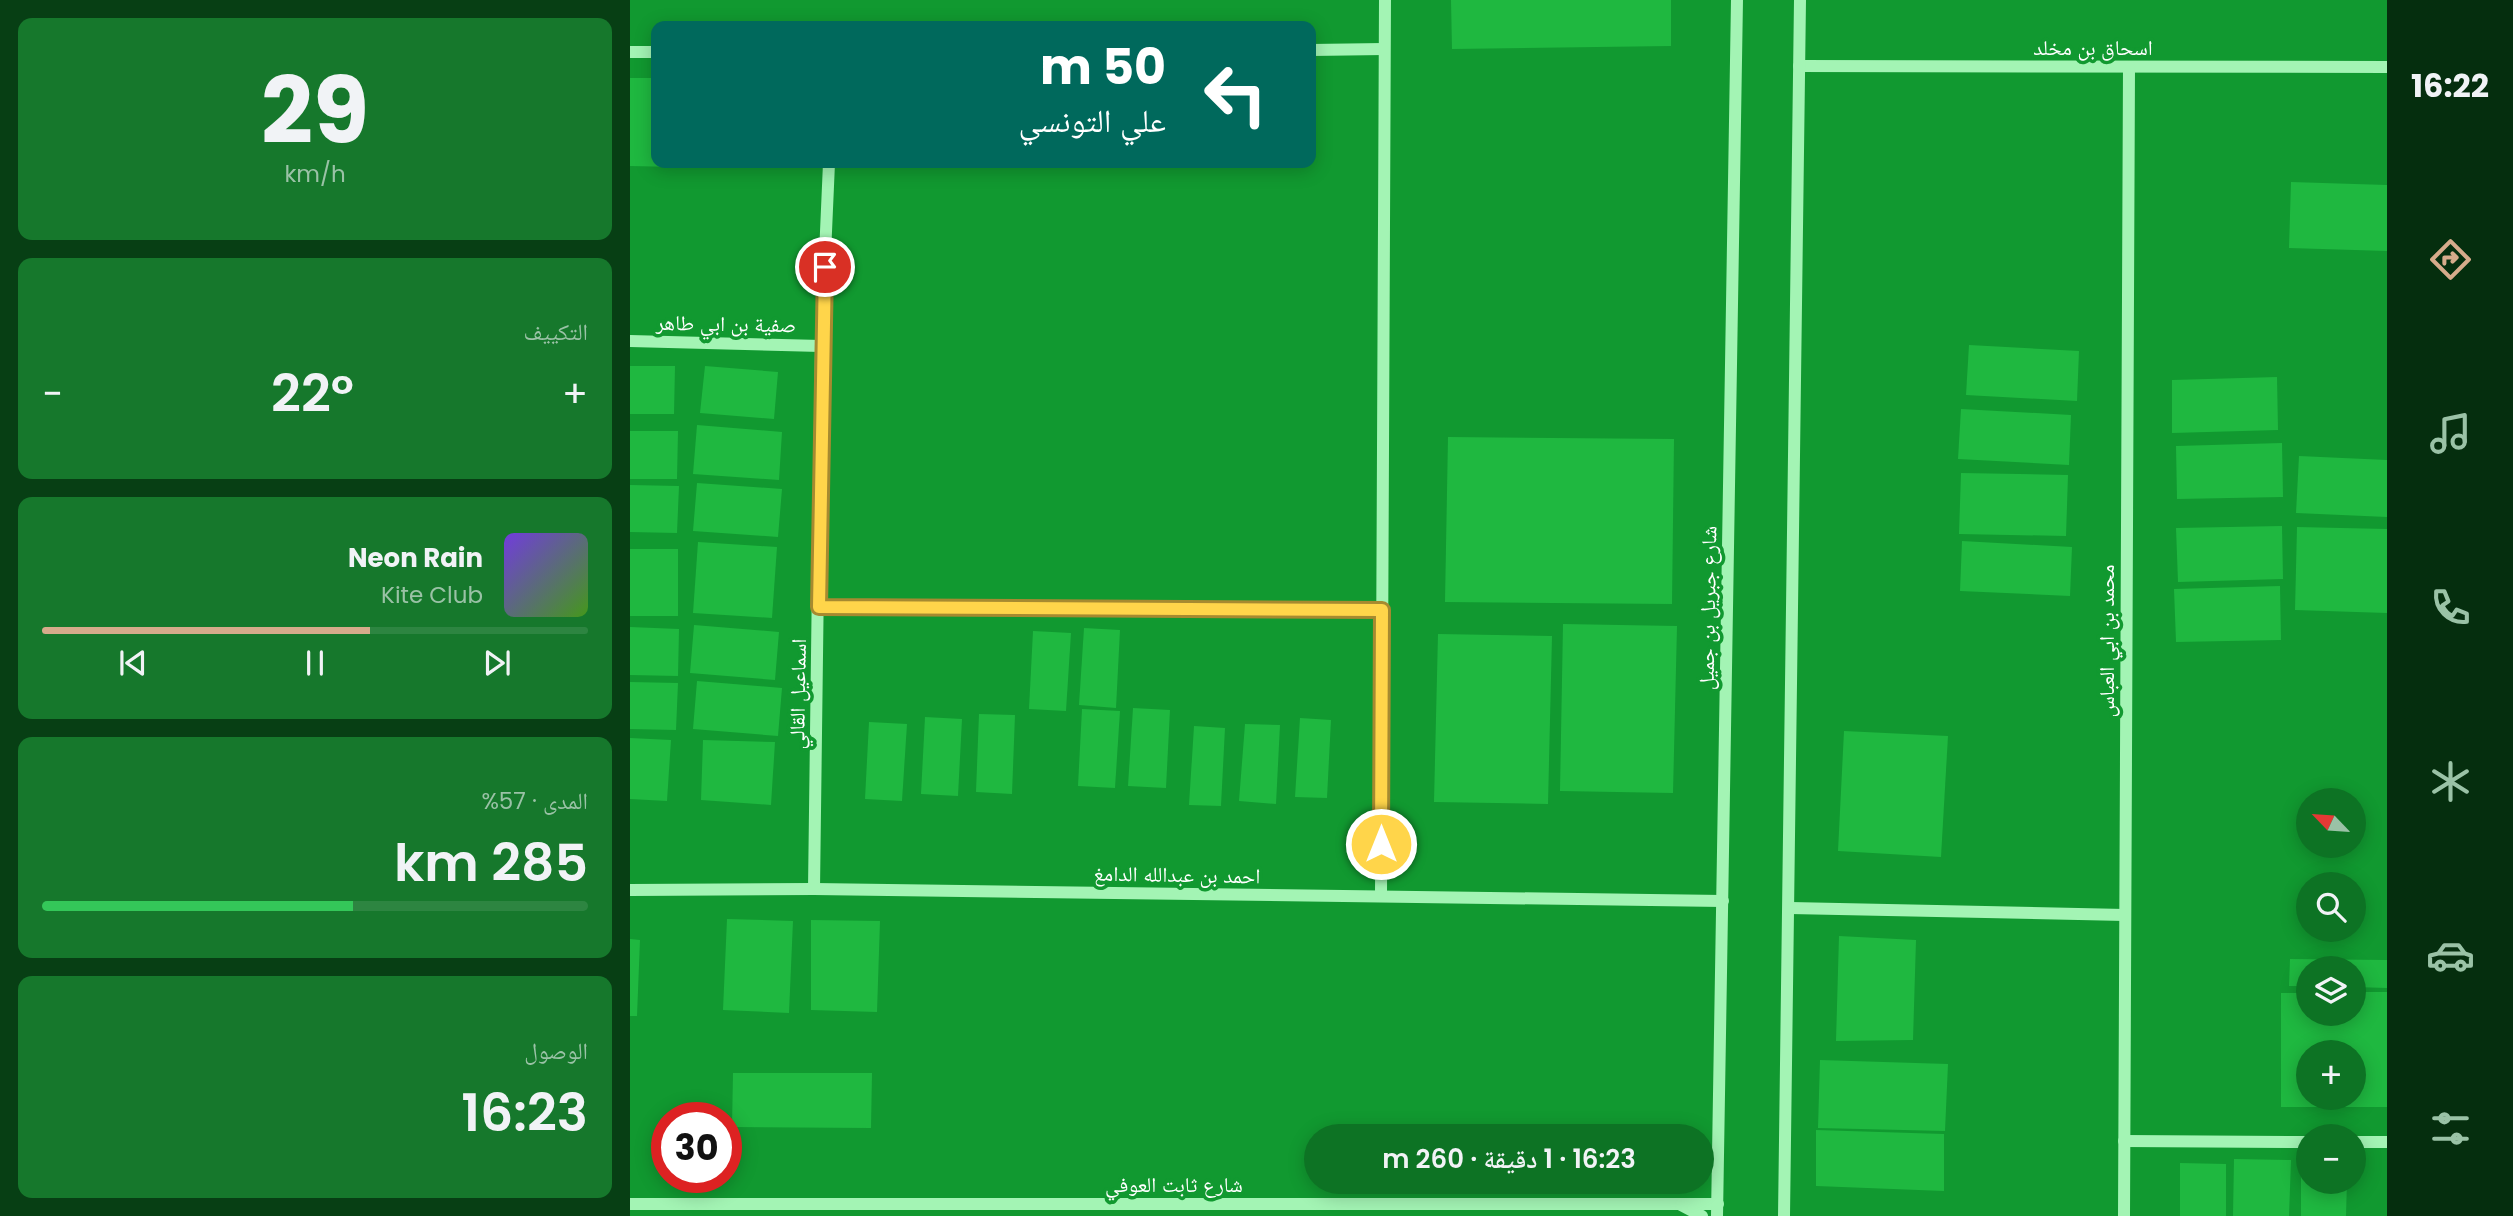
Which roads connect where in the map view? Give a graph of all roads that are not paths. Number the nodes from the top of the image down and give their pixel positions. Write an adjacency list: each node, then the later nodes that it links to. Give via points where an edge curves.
1 (1385, 0): 4 (street)
2 (1737, 0): 19 (street, شارع جبريل بن جميل)
3 (1800, 0): 8 (street)
4 (1384, 49): 5 (street); 15 (street)
5 (1316, 50)
6 (630, 52): 7 (street)
7 (651, 52)
8 (1799, 66): 9 (street, اسحاق بن مخلد); 20 (street)
9 (2129, 67): 10 (street, اسحاق بن مخلد); 21 (street, محمد بن ابي العباس)
10 (2387, 67)
11 (830, 168): 13 (street, اسماعيل القالي)
12 (630, 341): 13 (street, صفية بن ابي طاهر)
13 (821, 346): 14 (street, اسماعيل القالي)
14 (819, 607): 15 (street); 16 (street, اسماعيل القالي)
15 (1382, 610): 18 (street)
16 (814, 889): 17 (street, احمد بن عبدالله الدامغ); 18 (street, احمد بن عبدالله الدامغ)
17 (630, 890)
18 (1381, 897): 19 (street, احمد بن عبدالله الدامغ)
19 (1723, 901): 28 (street, شارع جبريل بن جميل)
20 (1790, 908): 21 (street); 30 (street)
21 (2125, 915): 22 (street, محمد بن ابي العباس)
22 (2124, 1142): 23 (street); 31 (street, محمد بن ابي العباس)
23 (2296, 1142)
24 (2366, 1142): 25 (street)
25 (2387, 1142)
26 (630, 1204): 27 (street, شارع ثابت العوفي)
27 (1679, 1204): 28 (street, شارع ثابت العوفي); 29 (street)
28 (1718, 1210)
29 (1702, 1216)
30 (1784, 1216)
31 (2124, 1216)

